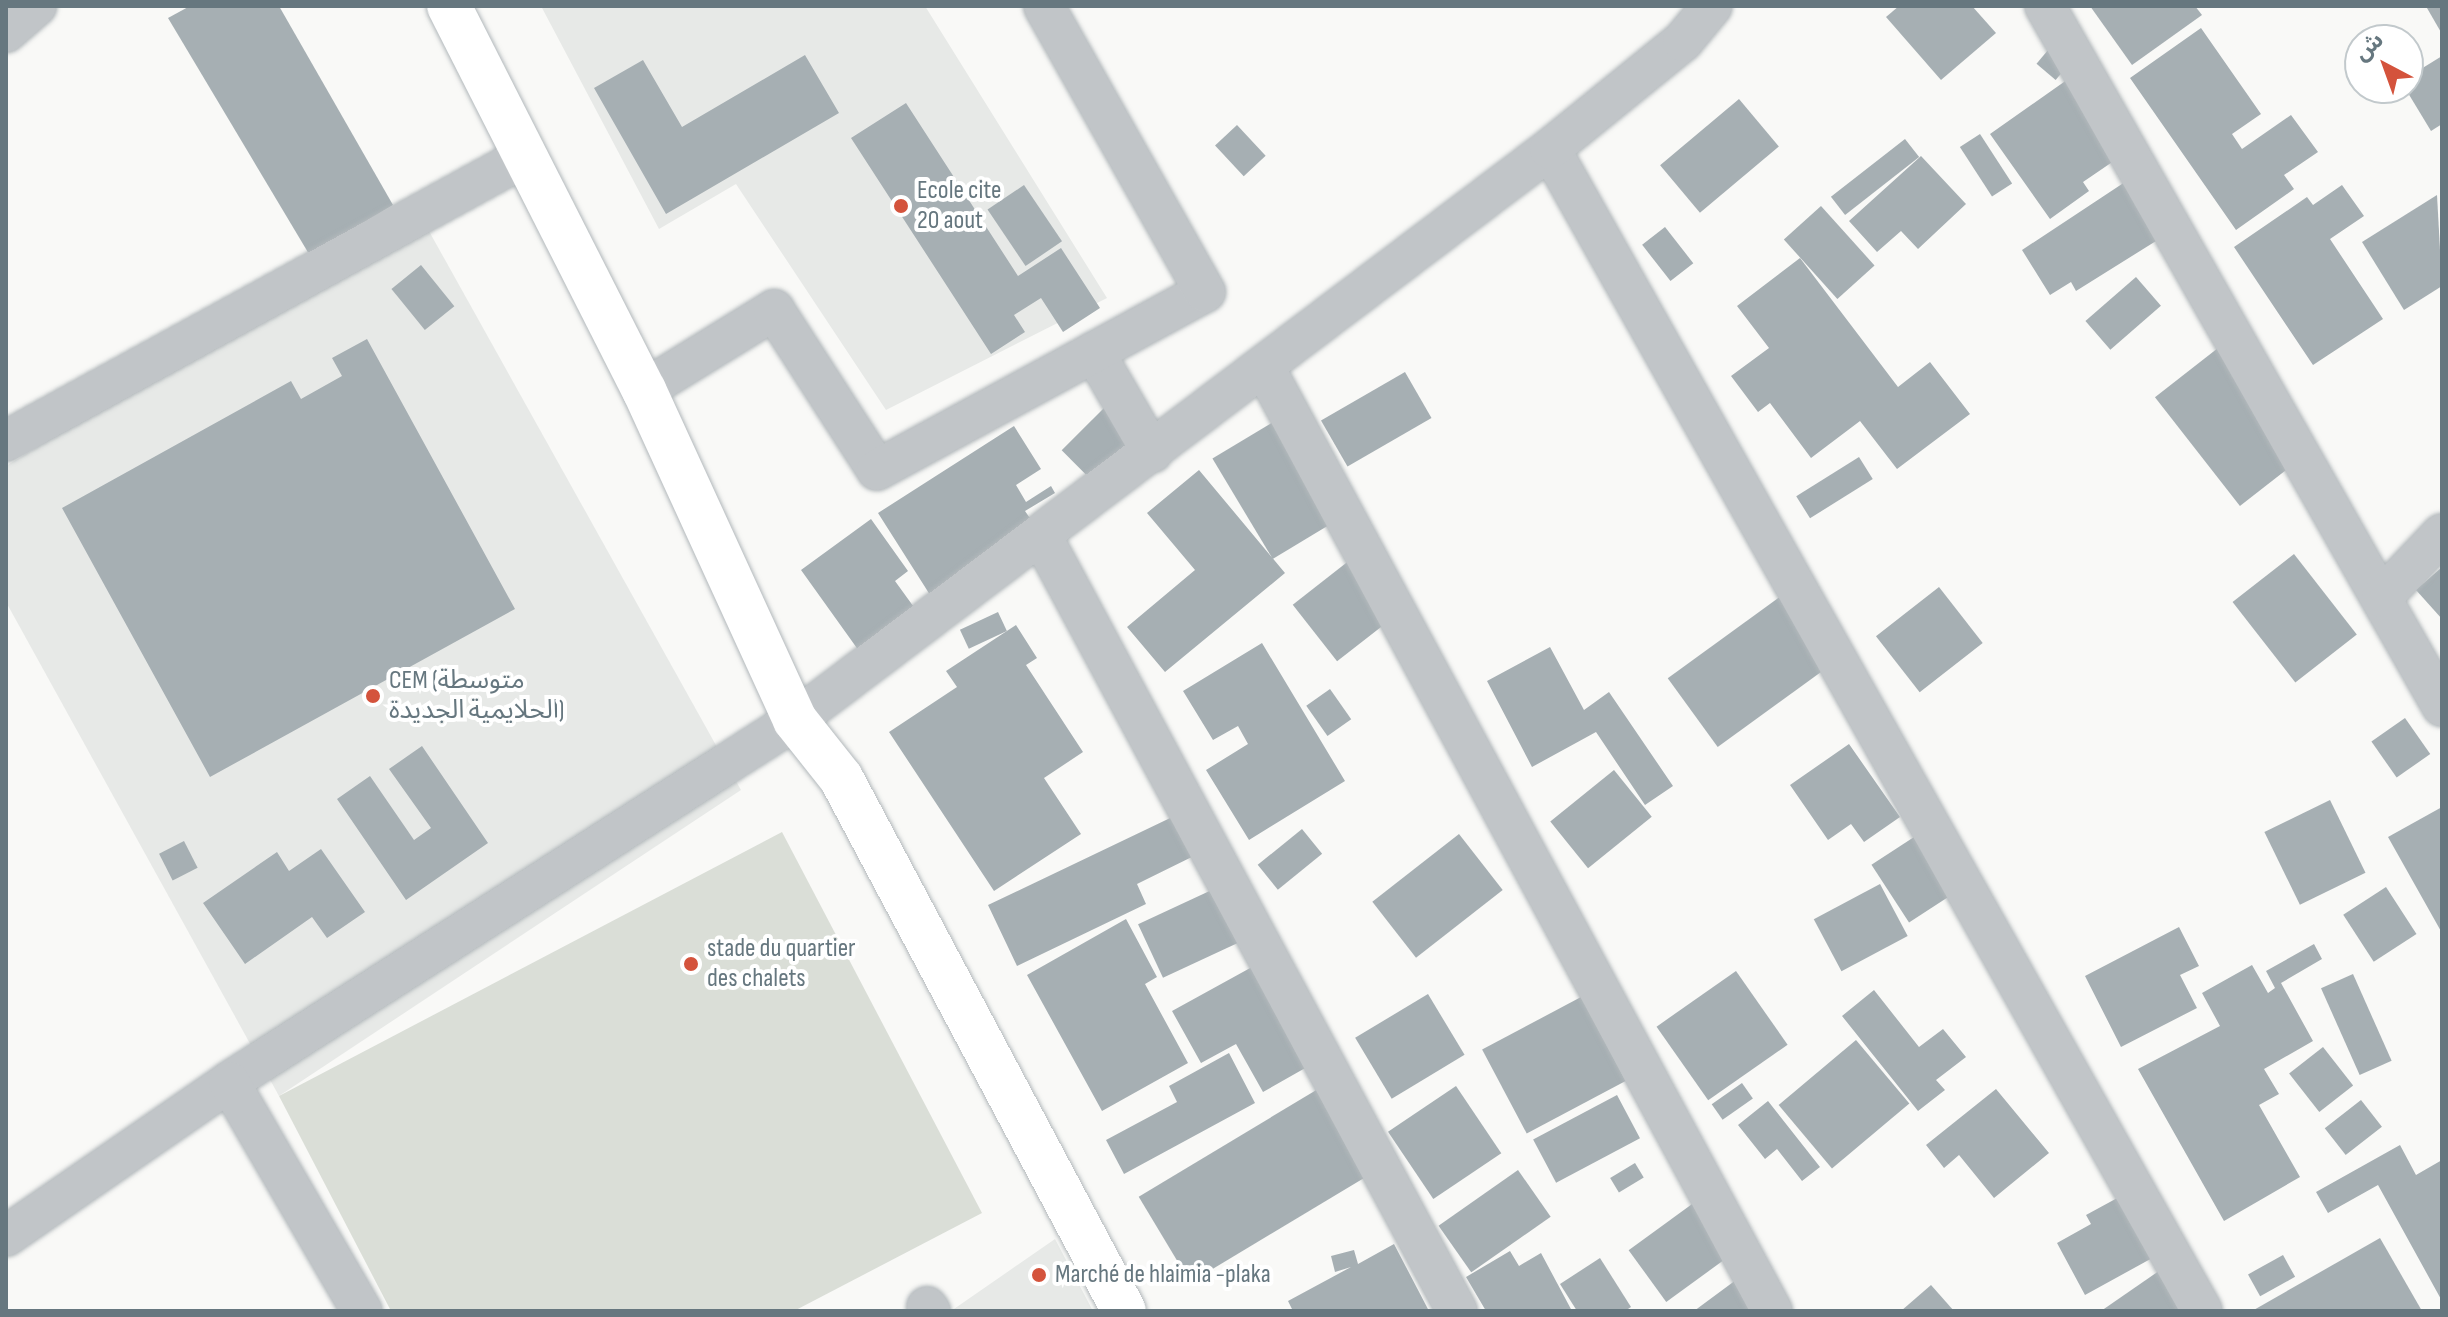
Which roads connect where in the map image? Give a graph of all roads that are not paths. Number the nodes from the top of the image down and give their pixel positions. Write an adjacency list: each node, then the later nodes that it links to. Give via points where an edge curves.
1 (36, 6): 6 (street)
2 (449, 6): 8 (main road)
3 (1044, 6): 9 (street, via 1205,292)
4 (1712, 6): 7 (street, via 1683,41)
5 (2045, 6): 16 (street)
6 (6, 32)
7 (1550, 149): 10 (street); 25 (street)
8 (526, 156): 11 (main road); 12 (street)
9 (1094, 352): 11 (street, via 877,470 774,310); 13 (street)
10 (1265, 369): 13 (street); 24 (street)
11 (644, 390): 18 (main road)
12 (6, 441)
13 (1152, 452): 15 (street)
14 (2442, 534): 16 (street)
15 (1043, 539): 18 (street); 23 (street)
16 (2382, 597): 17 (street)
17 (2442, 706)
18 (795, 720): 19 (street); 22 (main road, via 841,778)
19 (229, 1082): 20 (street); 21 (street)
20 (6, 1236)
21 (357, 1309)
22 (1124, 1311)
23 (1457, 1311)
24 (1772, 1311)
25 (2202, 1311)

